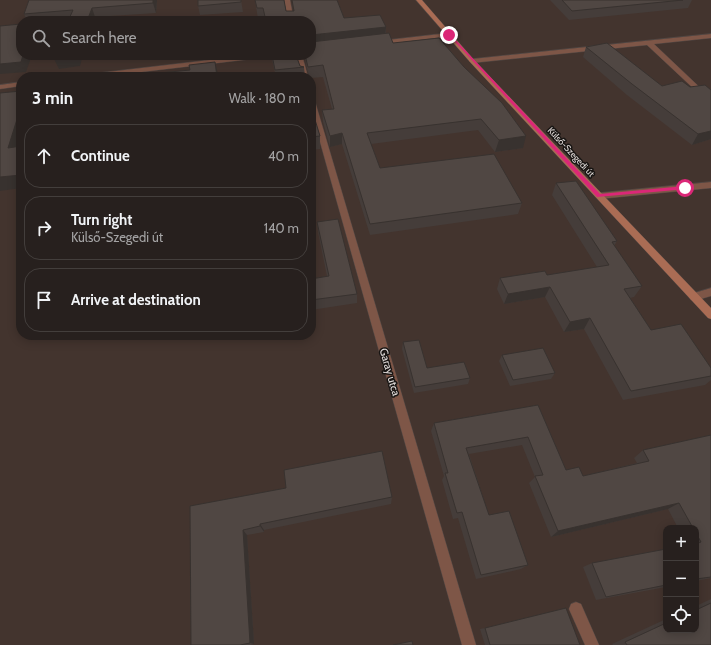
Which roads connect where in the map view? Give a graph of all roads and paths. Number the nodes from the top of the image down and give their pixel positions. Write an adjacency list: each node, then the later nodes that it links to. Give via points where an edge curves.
1 (287, 0): 3 (street)
2 (419, 0): 4 (street, Külső-Szegedi út)
3 (290, 16)
4 (449, 35): 7 (street); 10 (street, Külső-Szegedi út)
5 (711, 36): 6 (street)
6 (648, 42): 10 (street); 15 (street)
7 (372, 43)
8 (226, 60): 11 (street)
9 (300, 60): 12 (street)
10 (472, 61): 18 (street, Külső-Szegedi út)
11 (124, 72)
12 (303, 72)
13 (16, 85): 14 (street)
14 (0, 87)
15 (711, 102)
16 (316, 115): 23 (street, Garay utca)
17 (711, 185): 18 (street)
18 (599, 196): 20 (street, Külső-Szegedi út)
19 (711, 292): 20 (street)
20 (694, 297): 21 (street, Külső-Szegedi út)
21 (711, 314)
22 (576, 608): 24 (street)
23 (469, 645)
24 (592, 645)

